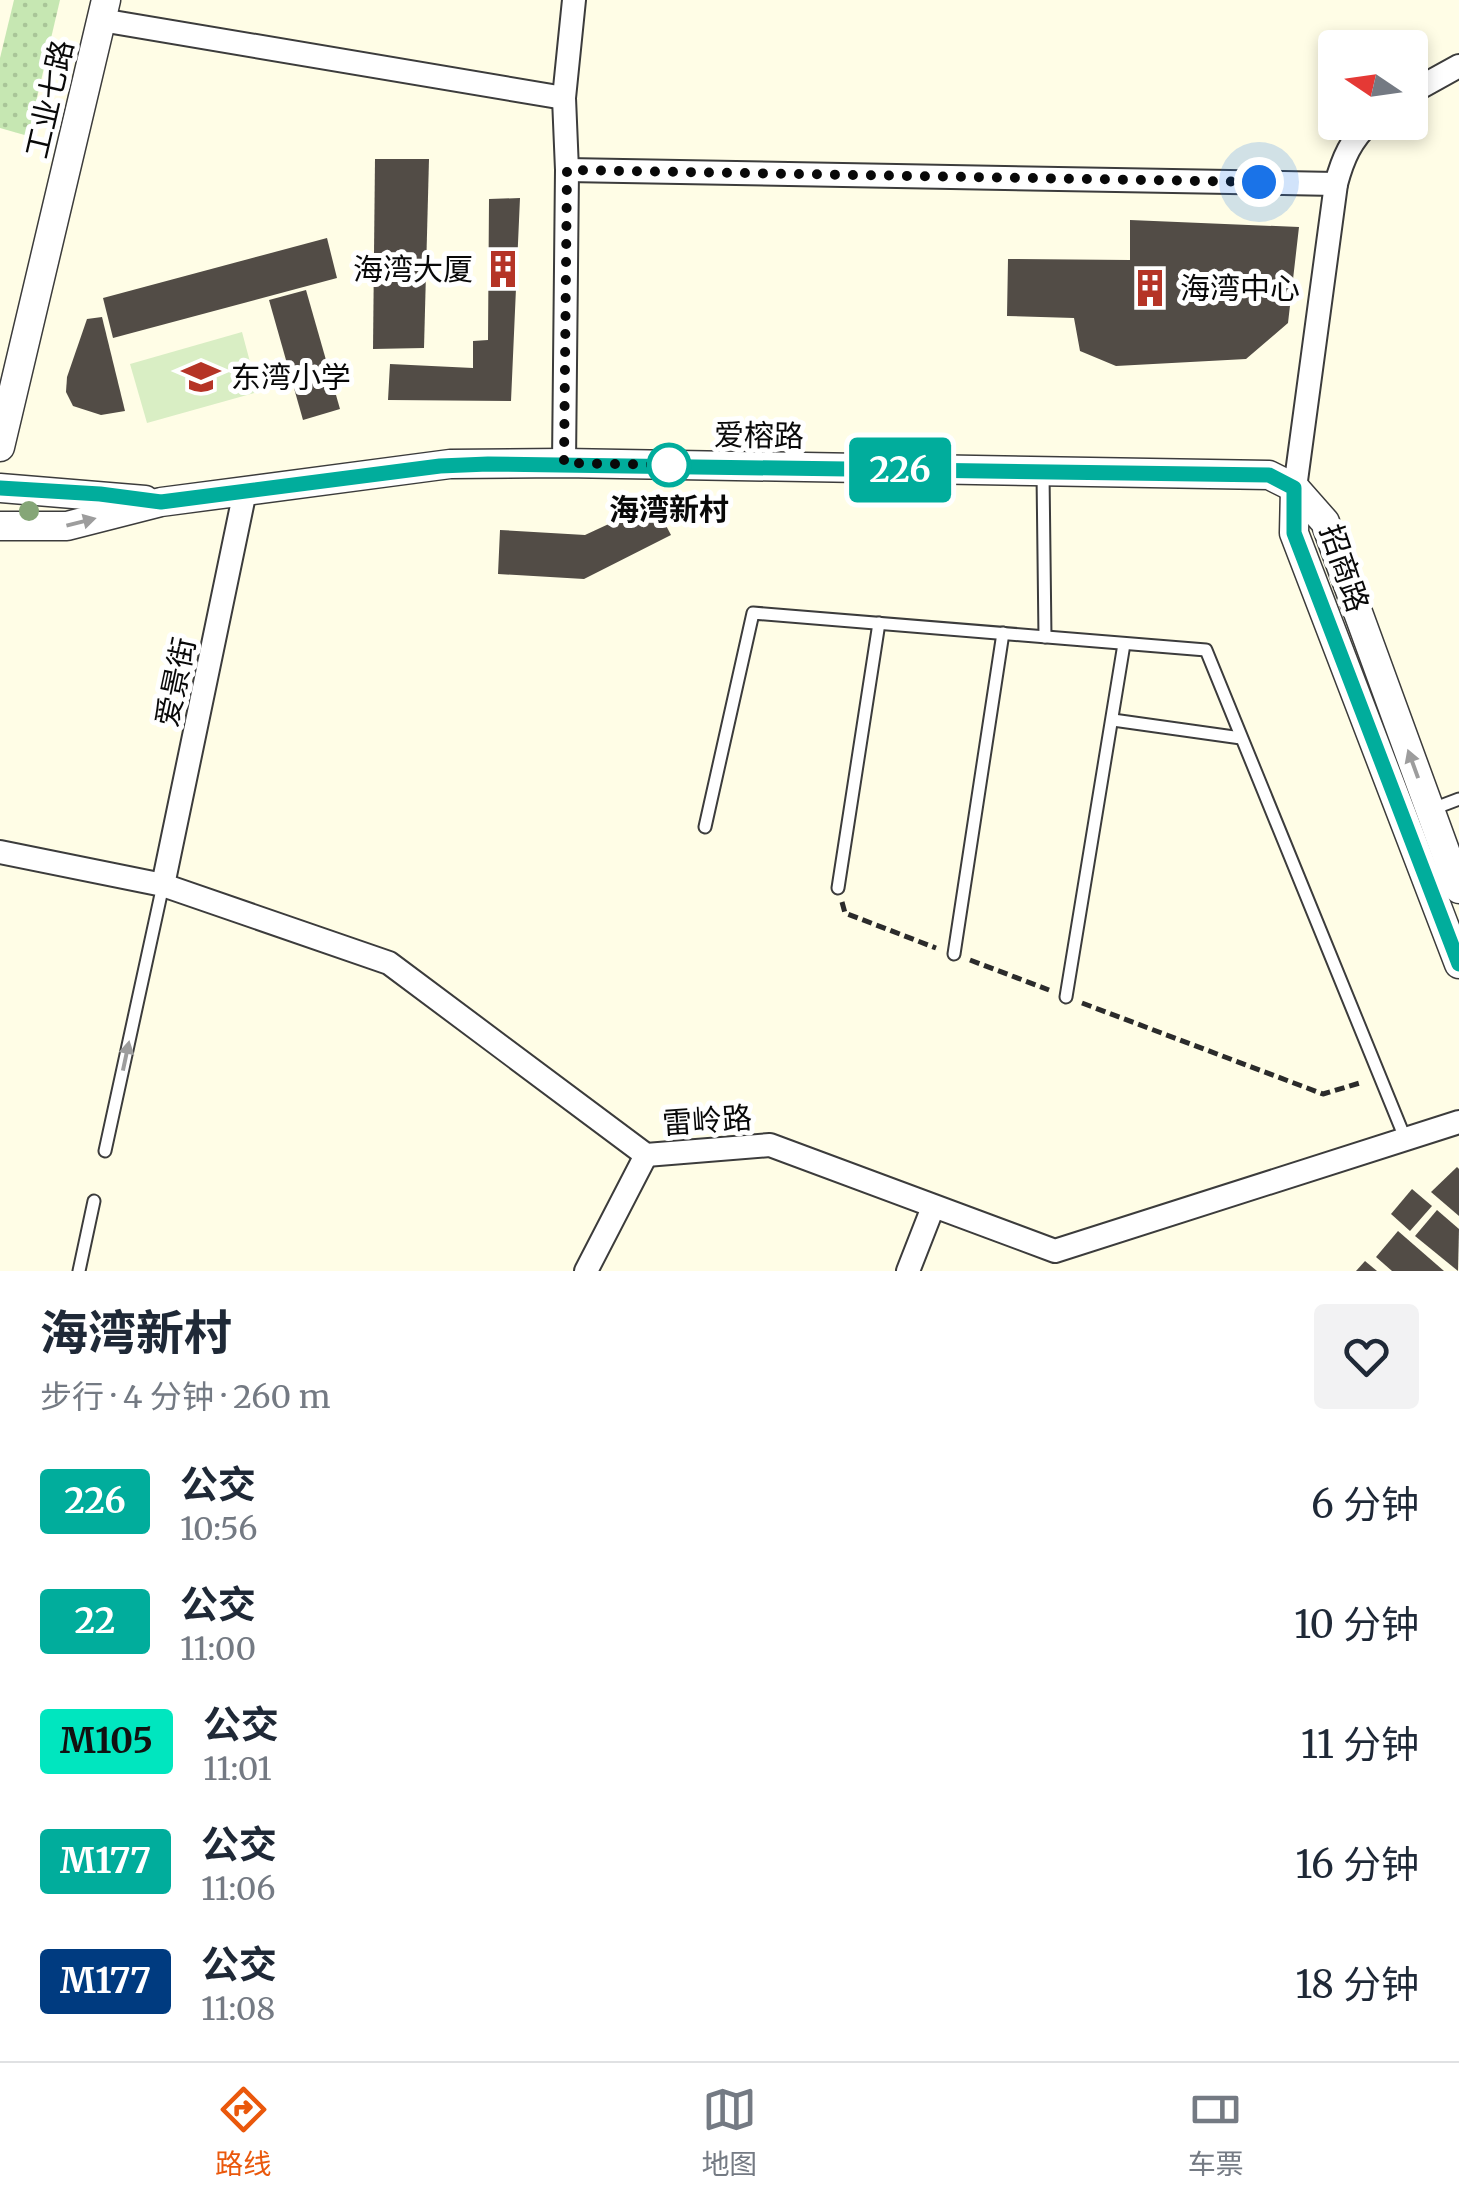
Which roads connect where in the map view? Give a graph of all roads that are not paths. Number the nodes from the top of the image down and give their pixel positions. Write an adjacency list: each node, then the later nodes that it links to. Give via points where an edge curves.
1 (574, 0): 5 (street)
2 (103, 10): 5 (street); 9 (street, 工业七路)
3 (1459, 66): 4 (street)
4 (1428, 83)
5 (564, 98): 7 (street)
6 (1353, 140): 8 (street)
7 (567, 170): 8 (street); 10 (street)
8 (1336, 184): 13 (street)
9 (0, 447)
10 (564, 463): 11 (street, 爱榕路); 14 (street, 爱榕路, via 450,464)
11 (1043, 472): 13 (street, 爱榕路, via 1269,475); 19 (lane)
12 (0, 488): 15 (street, 爱榕路)
13 (1294, 488): 24 (street, 招商路, one-way to 13, via 1325,522); 31 (street, 招商路, via 1294,533)
14 (245, 491): 15 (street, 爱榕路); 27 (street, 爱景街)
15 (161, 502): 16 (street, 爱榕路, one-way to 15, via 67,526)
16 (0, 526)
17 (878, 623): 18 (lane); 25 (lane, via 753,613); 28 (lane)
18 (1002, 633): 19 (lane); 30 (lane)
19 (1045, 637): 20 (lane)
20 (1124, 644): 21 (lane); 22 (lane, via 1206,650)
21 (1113, 720): 22 (lane); 32 (lane)
22 (1242, 738): 34 (lane)
23 (1459, 799): 24 (lane)
24 (1430, 810): 29 (street, 招商路)
25 (705, 827)
26 (0, 852): 27 (street, 雷岭路)
27 (163, 885): 35 (lane, one-way to 27); 36 (street, 雷岭路, via 390,963)
28 (838, 888)
29 (1459, 889)
30 (954, 954)
31 (1459, 964)
32 (1066, 997)
33 (1459, 1122): 34 (street, 雷岭路)
34 (1405, 1138): 38 (street, 雷岭路, via 1055,1251)
35 (105, 1151)
36 (646, 1155): 38 (street, 雷岭路, via 770,1146); 40 (street)
37 (94, 1202): 39 (lane)
38 (933, 1207): 41 (street)
39 (79, 1271)
40 (586, 1271)
41 (908, 1271)

